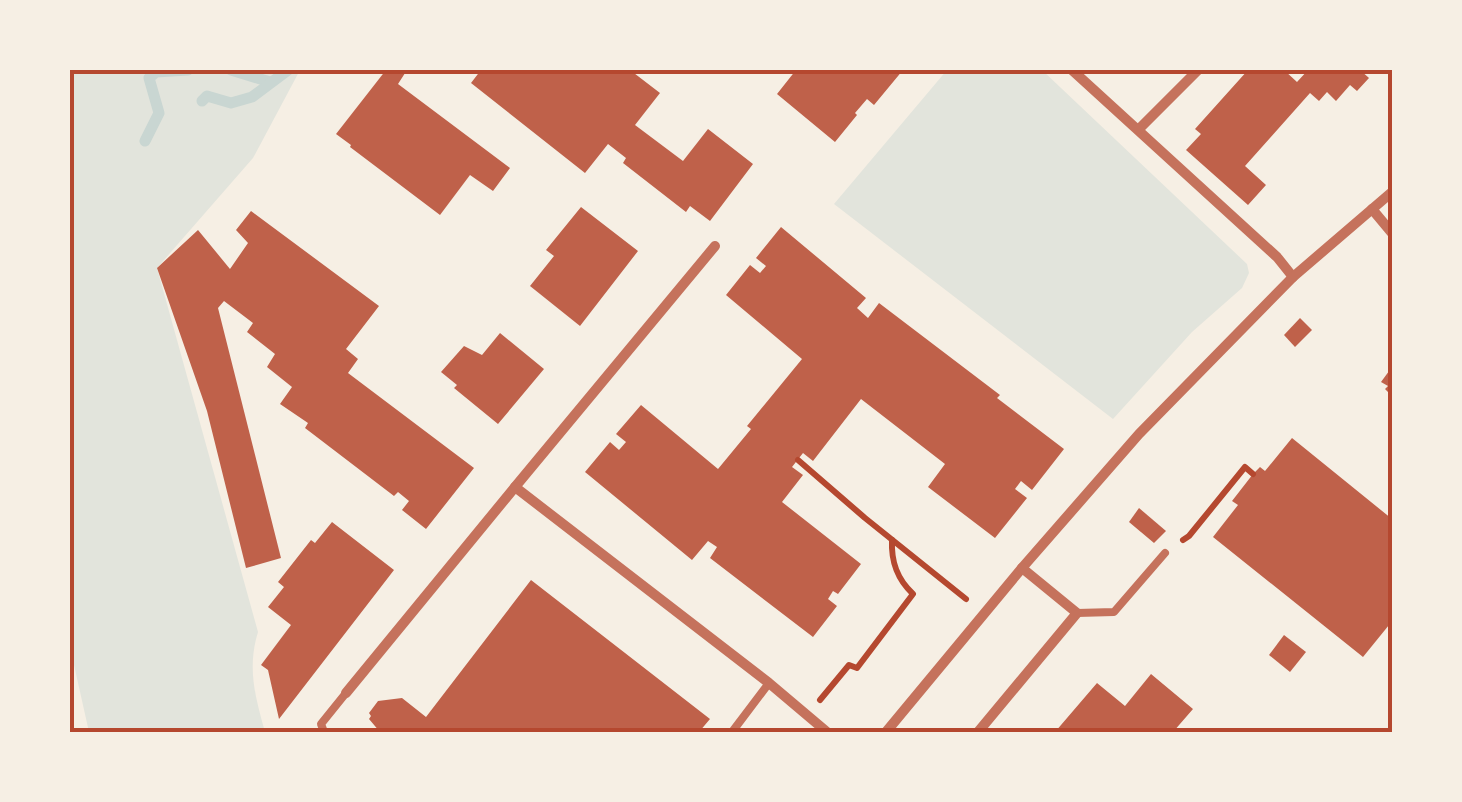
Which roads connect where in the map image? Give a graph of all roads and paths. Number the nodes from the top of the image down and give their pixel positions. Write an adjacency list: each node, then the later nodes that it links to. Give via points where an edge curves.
1 (1072, 70): 3 (street)
2 (1198, 70): 3 (street)
3 (1140, 130): 8 (street)
4 (1392, 192): 5 (street)
5 (1372, 209): 6 (street); 8 (street)
6 (1392, 233)
7 (714, 246): 11 (street)
8 (1293, 276): 14 (street, via 1139,434)
9 (798, 460): 12 (path)
10 (1253, 474): 13 (path, via 1245,468 1189,536)
11 (515, 487): 17 (street); 18 (street)
12 (892, 539): 16 (path); 19 (path, via 896,572 913,594 857,668 849,665)
13 (1165, 552): 15 (lane, via 1114,612)
14 (1022, 568): 15 (street); 16 (street)
15 (1078, 613): 24 (street)
16 (984, 614): 23 (street)
17 (769, 684): 19 (street); 21 (lane)
18 (346, 693): 20 (lane, via 321,724)
19 (808, 715): 22 (street)
20 (324, 732)
21 (732, 732)
22 (827, 732)
23 (886, 732)
24 (978, 732)

